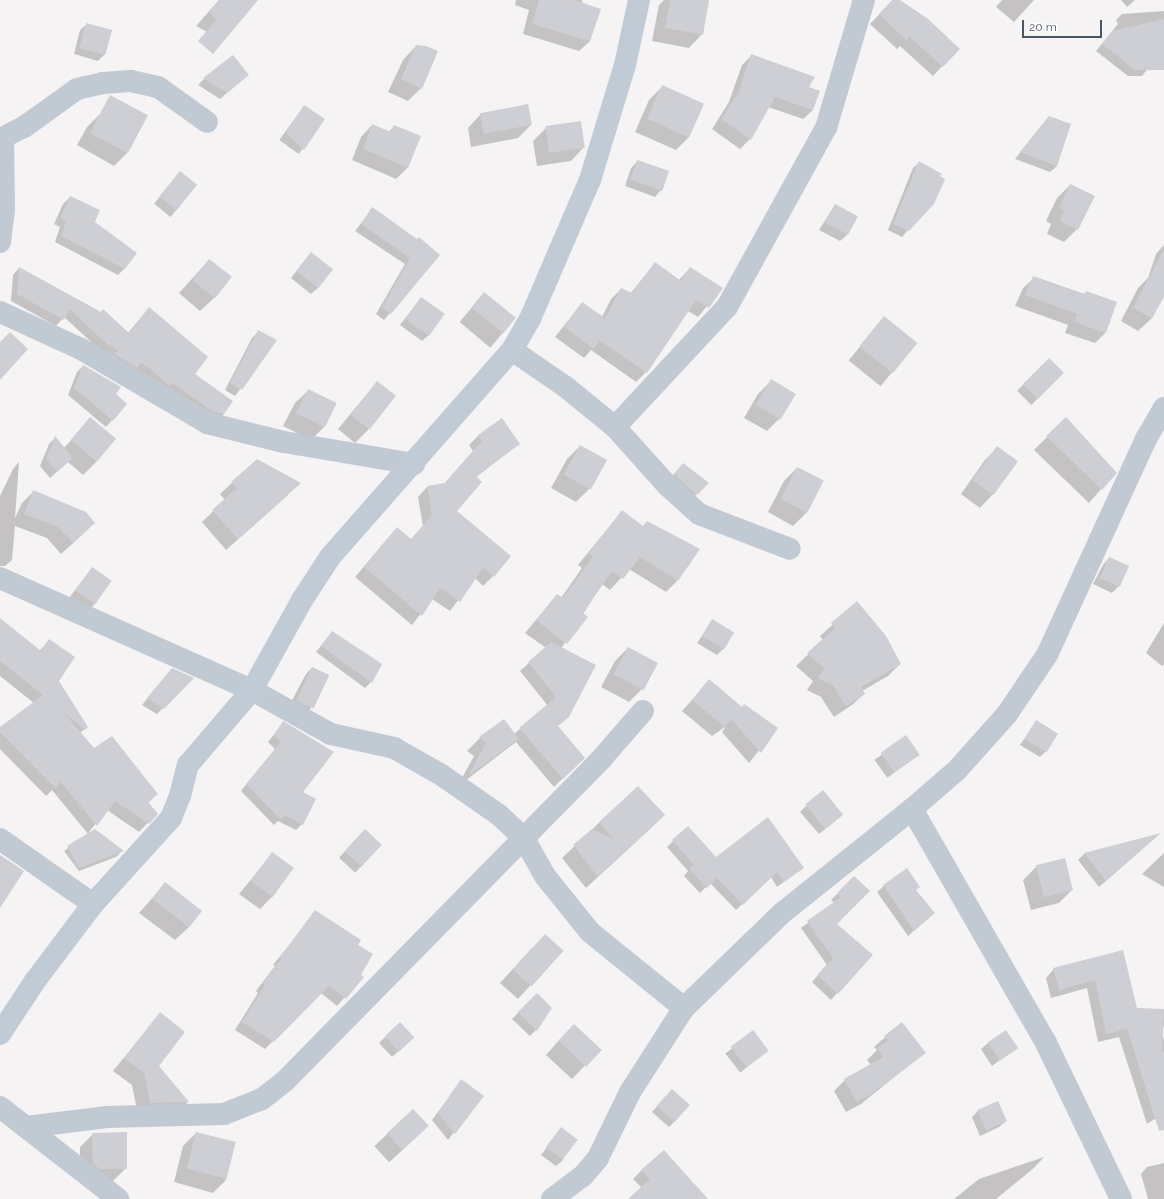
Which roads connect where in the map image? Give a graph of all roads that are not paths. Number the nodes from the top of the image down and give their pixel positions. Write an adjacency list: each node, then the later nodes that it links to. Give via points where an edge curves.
1 (639, 0): 7 (street, via 625,65 590,180 530,319)
2 (864, 0): 9 (street, via 826,128 727,306)
3 (207, 122): 4 (street, via 158,87 131,81 103,83 77,89 24,127)
4 (2, 138): 5 (street, via 4,209)
5 (0, 242)
6 (0, 312): 10 (street, via 81,349 207,423 284,442)
7 (512, 350): 9 (street, via 567,388); 10 (street)
8 (1164, 408): 15 (street, via 1146,439 1046,655 1006,714 957,770)
9 (614, 428): 11 (street, via 668,486 699,514)
10 (414, 464): 13 (street, via 361,519 330,557 302,600)
11 (790, 549)
12 (0, 578): 13 (street)
13 (252, 690): 16 (street, via 331,734 394,748 440,774 499,815); 18 (street, via 188,765 171,818)
14 (643, 711): 16 (street, via 603,757)
15 (912, 809): 19 (street, via 781,914); 25 (street, via 1046,1043)
16 (523, 837): 19 (street, via 545,876 590,932); 22 (street, via 285,1081 262,1099 224,1114 107,1117)
17 (0, 838): 18 (street)
18 (93, 904): 20 (street, via 35,981)
19 (684, 1008): 24 (street, via 630,1092 598,1158 583,1176)
20 (0, 1034)
21 (0, 1107): 22 (street)
22 (26, 1127): 23 (street)
23 (118, 1199)
24 (552, 1199)
25 (1121, 1199)

